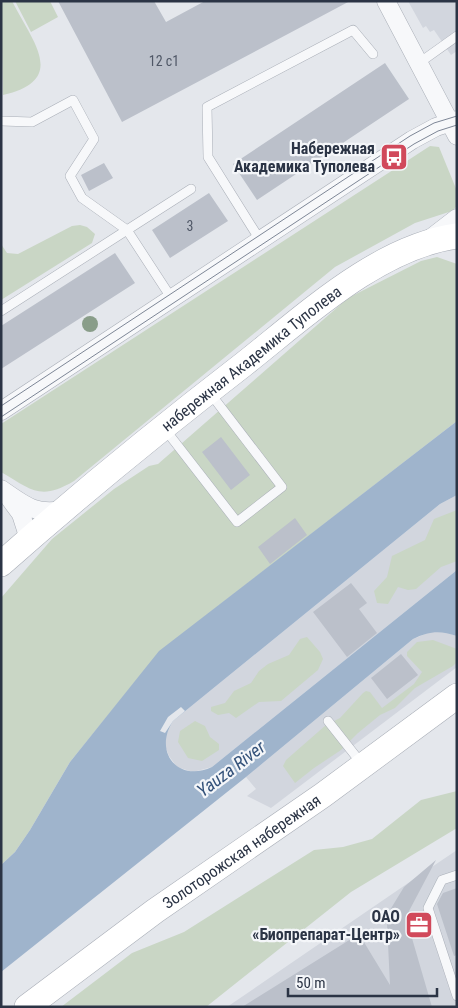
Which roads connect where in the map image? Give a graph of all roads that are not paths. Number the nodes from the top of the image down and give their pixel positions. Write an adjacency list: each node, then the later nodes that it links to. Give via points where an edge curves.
1 (386, 1): 4 (street)
2 (457, 36): 4 (lane)
3 (373, 54): 10 (lane, via 353,30 207,107 208,157)
4 (419, 63): 6 (street)
5 (1, 121): 8 (lane, via 32,122 73,100 94,139 70,176 82,198)
6 (455, 126): 10 (street, via 412,140)
7 (191, 189): 8 (lane)
8 (127, 230): 11 (lane); 12 (lane)
9 (455, 234): 13 (main road, набережная Академика Туполева, via 420,246 368,271)
10 (260, 240): 11 (street)
11 (172, 299): 14 (street)
12 (1, 311)
13 (209, 391): 15 (main road, набережная Академика Туполева); 15 (lane, via 282,486 237,522)
14 (1, 412)
15 (164, 428): 17 (main road, набережная Академика Туполева)
16 (3, 491): 17 (street, via 46,513); 18 (street, via 21,514)
17 (62, 510): 18 (main road, набережная Академика Туполева)
18 (29, 539): 19 (main road, набережная Академика Туполева)
19 (1, 564)
20 (457, 696): 22 (main road, Золоторожская набережная)
21 (328, 721): 22 (lane)
22 (364, 765): 25 (main road, Золоторожская набережная, via 155,911)
23 (457, 875): 24 (lane, via 442,880 428,908)
24 (457, 996)
25 (27, 1007)

